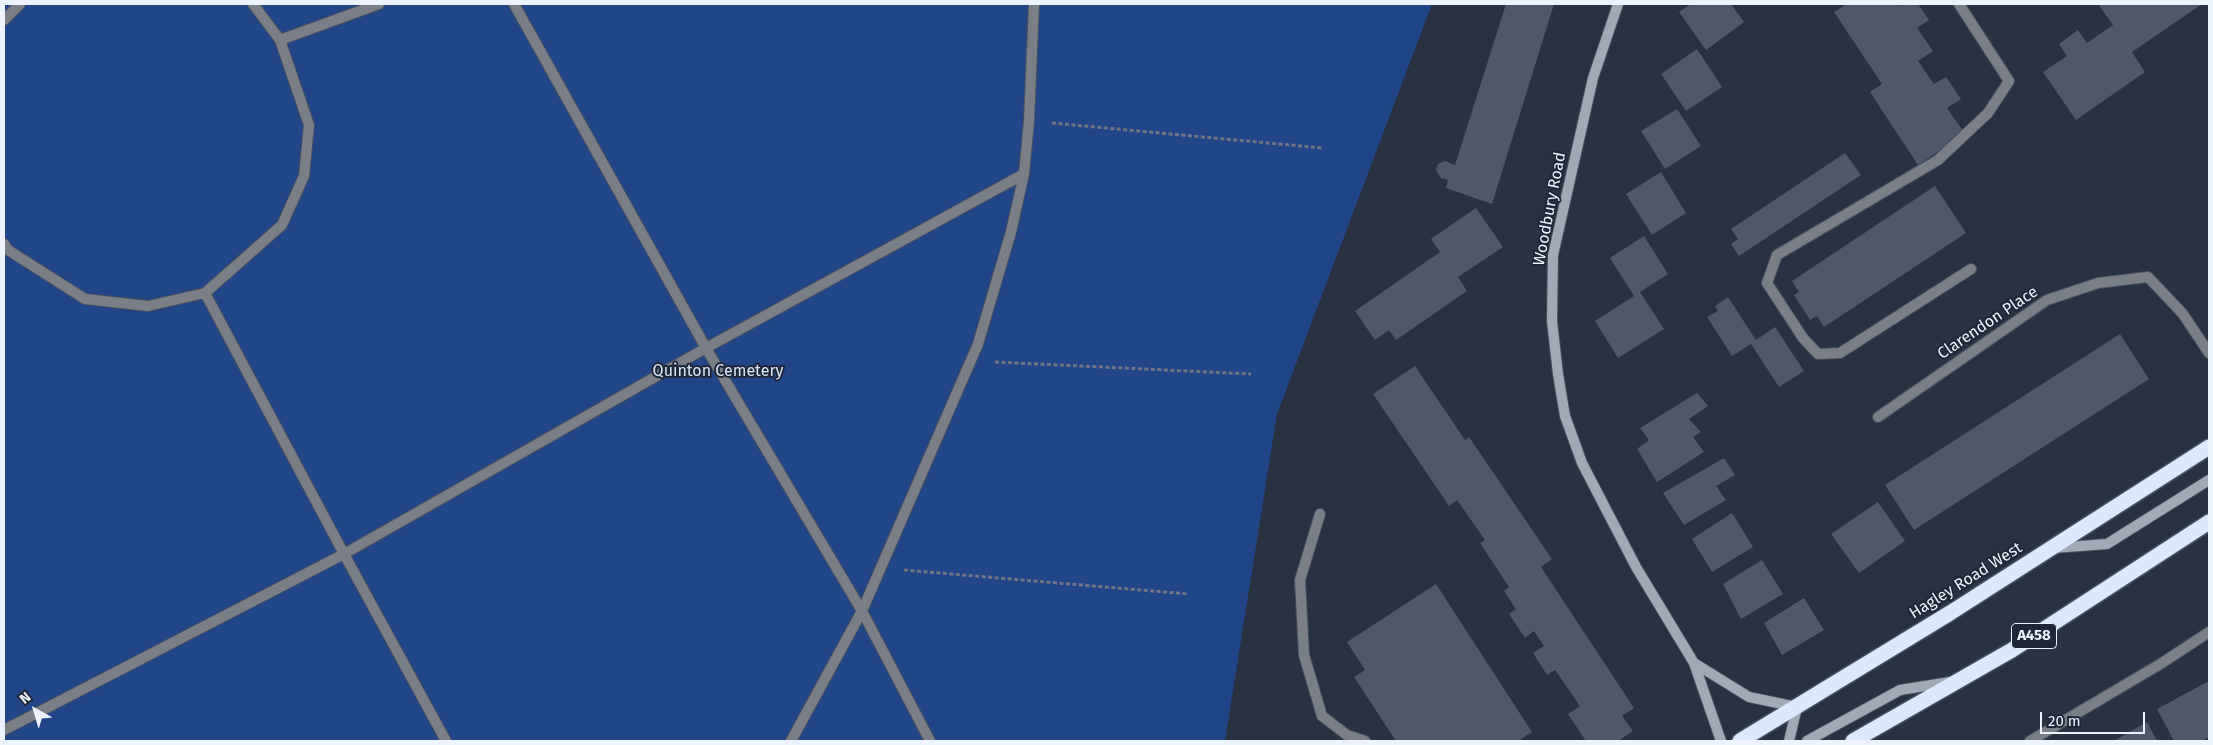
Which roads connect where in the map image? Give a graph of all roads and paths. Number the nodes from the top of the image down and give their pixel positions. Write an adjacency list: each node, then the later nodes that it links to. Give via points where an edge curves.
1 (20, 4): 8 (street)
2 (253, 4): 9 (street)
3 (379, 4): 9 (street)
4 (514, 4): 16 (street)
5 (1034, 4): 10 (street)
6 (1618, 4): 31 (street, Woodbury Road, via 1592,78 1554,255 1552,322 1556,357 1565,416 1582,463 1636,567)
7 (1959, 4): 14 (street, via 2009,81 1988,113 1938,160 1777,255 1767,283 1803,338 1818,354 1840,353)
8 (4, 20)
9 (280, 40): 15 (street, via 309,125 304,176 282,225)
10 (1029, 121): 11 (path); 12 (street)
11 (1322, 148)
12 (1024, 174): 16 (street); 18 (street, via 978,344)
13 (4, 244): 15 (street, via 8,250 85,299 148,306)
14 (1972, 269)
15 (206, 293): 26 (street)
16 (706, 348): 26 (street); 29 (street)
17 (2209, 353): 20 (street, Clarendon Place, via 2184,314 2148,277 2098,283 2047,300)
18 (969, 361): 19 (path); 27 (street)
19 (1251, 374)
20 (1878, 417)
21 (2209, 447): 25 (highway, Hagley Road West)
22 (2209, 480): 25 (street, via 2107,544)
23 (1320, 514): 38 (street, via 1300,580 1304,654 1322,716 1347,735)
24 (2209, 522): 32 (highway, A458, via 2036,635)
25 (2051, 548): 33 (highway, Hagley Road West)
26 (344, 554): 34 (street); 35 (street)
27 (881, 568): 28 (path); 29 (street)
28 (1188, 594)
29 (862, 611): 36 (street); 37 (street)
30 (2209, 632): 44 (street)
31 (1694, 663): 33 (street, Woodbury Road, via 1749,697); 39 (street, Woodbury Road)
32 (1960, 680): 42 (street, via 1900,690); 43 (highway, A458)
33 (1797, 707): 40 (highway, Hagley Road West); 41 (street)
34 (4, 730)
35 (446, 741)
36 (791, 741)
37 (930, 741)
38 (1365, 741)
39 (1721, 741)
40 (1740, 741)
41 (1789, 741)
42 (1807, 741)
43 (1853, 741)
44 (2030, 741)

